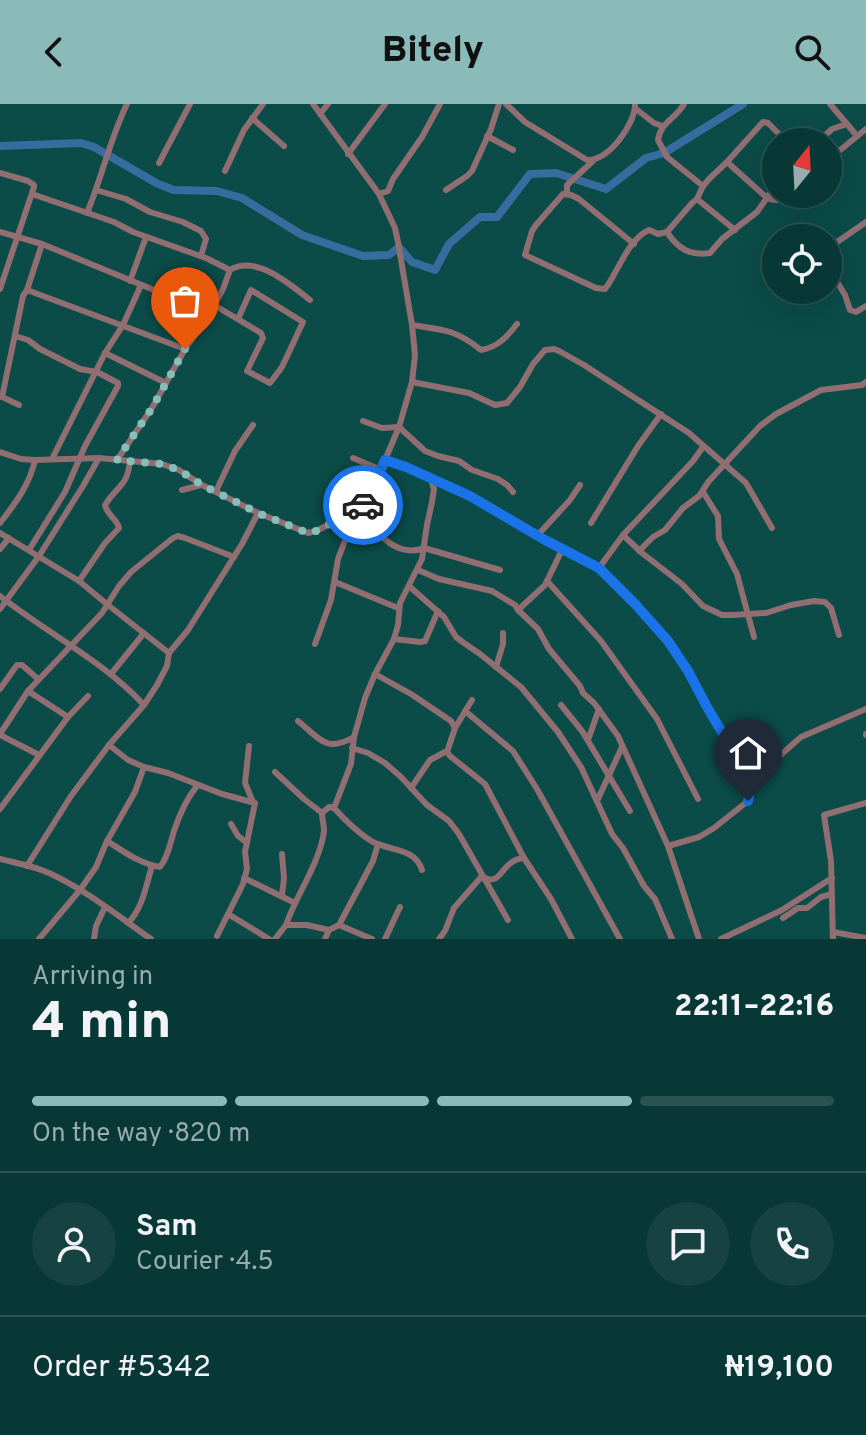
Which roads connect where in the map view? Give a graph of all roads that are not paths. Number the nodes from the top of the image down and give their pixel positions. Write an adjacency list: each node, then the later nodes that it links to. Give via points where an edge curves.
1 (127, 104): 32 (street)
2 (190, 104): 28 (street)
3 (263, 104): 14 (street)
4 (313, 104): 13 (street)
5 (328, 104): 13 (street)
6 (385, 104): 25 (street)
7 (440, 104): 35 (street, via 388,191)
8 (499, 104): 20 (street)
9 (506, 104): 26 (street)
10 (684, 104): 16 (street)
11 (830, 104): 15 (street)
12 (635, 106): 16 (street); 26 (street, via 618,141)
13 (320, 114): 25 (street)
14 (252, 118): 22 (street); 29 (street)
15 (847, 124): 18 (street); 21 (street)
16 (662, 126): 31 (street, via 658,140 664,153)
17 (773, 128): 27 (street, via 763,122)
18 (835, 128)
19 (866, 129): 21 (street)
20 (487, 136): 24 (street); 33 (street, via 472,171)
21 (857, 136): 23 (street)
22 (284, 146)
23 (842, 148)
24 (513, 150)
25 (348, 154): 35 (street)
26 (593, 161): 36 (street, via 567,185)
27 (727, 162): 31 (street); 37 (street)
28 (159, 163)
29 (225, 171)
30 (0, 173): 34 (street, via 28,181 34,185)
31 (703, 186): 38 (street)
32 (96, 190): 40 (street); 49 (street, via 201,231 206,239)
33 (446, 190)
34 (32, 194): 40 (street); 46 (street)
35 (379, 194): 62 (street, via 395,228)
36 (567, 194): 48 (street); 48 (street, via 536,225 525,255 605,289)
37 (762, 194)
38 (697, 199): 42 (street); 44 (street)
39 (762, 205): 42 (street)
40 (87, 213): 45 (street)
41 (866, 222): 57 (street, via 830,247 828,265 850,310)
42 (735, 230): 44 (street, via 710,253 696,255)
43 (0, 232): 46 (street)
44 (667, 232): 48 (street, via 646,231)
45 (146, 237): 49 (street); 51 (street)
46 (17, 238): 47 (street); 53 (street)
47 (42, 244): 51 (street); 54 (street)
48 (634, 244)
49 (201, 256): 50 (street)
50 (230, 270): 55 (street, via 252,265); 56 (street)
51 (130, 281): 52 (street)
52 (141, 285): 58 (street); 61 (street)
53 (0, 289)
54 (27, 290): 61 (street); 63 (street)
55 (310, 300)
56 (214, 305): 58 (street); 59 (street)
57 (866, 306)
58 (210, 313): 64 (street)
59 (236, 316): 59 (street, via 251,290 303,322 270,383 247,371 263,338)
60 (517, 324): 62 (street, via 498,344 481,350 455,332)
61 (123, 325): 64 (street); 65 (street)
62 (412, 325): 67 (street)
63 (15, 336): 66 (street, via 80,369); 70 (street)
64 (185, 349): 69 (street)
65 (105, 353): 66 (street); 69 (street)
66 (97, 372): 80 (street); 82 (street, via 118,386)
67 (412, 382): 72 (street, via 469,393 495,405 507,403 540,355 554,349); 75 (street)
68 (866, 382): 86 (street, via 821,390 776,414)
69 (166, 383): 83 (street)
70 (1, 397): 71 (street)
71 (19, 405)
72 (661, 414): 76 (street); 99 (street)
73 (363, 421): 75 (street)
74 (253, 425): 92 (street)
75 (399, 427): 84 (street); 94 (street, via 425,451 498,479)
76 (703, 447): 86 (street); 103 (street)
77 (1, 455): 81 (street)
78 (99, 458): 82 (street); 83 (street); 111 (street)
79 (353, 458): 87 (street)
80 (52, 459): 81 (street); 82 (street)
81 (35, 460): 98 (street, via 26,485)
82 (79, 460): 109 (street)
83 (117, 460): 85 (street)
84 (385, 460): 87 (street); 88 (street)
85 (130, 461): 89 (street, via 162,464); 116 (street, via 123,486 105,505 119,528)
86 (724, 465): 95 (street); 101 (street, via 746,483)
87 (381, 470): 96 (street)
88 (430, 477): 104 (street); 106 (street, via 434,489)
89 (202, 485): 91 (street); 92 (street)
90 (580, 485): 104 (street)
91 (182, 490)
92 (216, 491): 97 (street)
93 (341, 491): 96 (street)
94 (513, 492)
95 (703, 492): 110 (street); 126 (street, via 718,516 719,539 737,574)
96 (361, 508): 97 (street, via 308,533); 100 (street)
97 (258, 513): 112 (street)
98 (0, 523)
99 (591, 523)
100 (356, 528): 106 (street, via 405,550); 118 (street, via 346,538)
101 (772, 528)
102 (0, 533): 105 (street)
103 (623, 535): 110 (street); 113 (street)
104 (537, 536): 107 (street)
105 (9, 538): 108 (street); 109 (street)
106 (424, 548): 114 (street); 115 (street)
107 (563, 548): 113 (street); 117 (street)
108 (0, 549)
109 (29, 550): 111 (street)
110 (639, 551): 126 (street, via 703,606 726,615)
111 (39, 556): 116 (street); 120 (street)
112 (234, 557): 121 (street, via 178,536 131,572); 134 (street)
113 (599, 568): 161 (street, via 674,649)
114 (418, 570): 119 (street); 124 (street, via 492,591)
115 (500, 570)
116 (79, 581): 121 (street)
117 (547, 581): 124 (street); 168 (street, via 601,641 657,719)
118 (335, 582): 122 (street); 132 (street)
119 (409, 586): 122 (street); 125 (street)
120 (3, 598): 123 (street); 133 (street)
121 (108, 605): 127 (street); 133 (street)
122 (398, 608): 131 (street)
123 (0, 609)
124 (518, 610): 145 (street)
125 (438, 611): 131 (street, via 425,641); 135 (street, via 456,637)
126 (747, 613): 129 (street, via 825,602); 130 (street)
127 (144, 633): 134 (street); 136 (street)
128 (503, 633): 135 (street)
129 (839, 635)
130 (754, 637)
131 (394, 639): 137 (street)
132 (315, 644)
133 (72, 646): 136 (street); 138 (street)
134 (169, 653): 143 (street)
135 (496, 667): 169 (street, via 521,687 558,732)
136 (111, 674): 143 (street)
137 (375, 674): 150 (street); 152 (street)
138 (38, 679): 139 (street, via 17,665); 140 (street)
139 (0, 689)
140 (28, 691): 148 (street); 151 (street)
141 (88, 696): 148 (street)
142 (472, 700): 147 (street)
143 (144, 705): 154 (street)
144 (561, 705): 153 (street)
145 (599, 709): 153 (street); 156 (street)
146 (866, 709): 161 (street, via 801,737 753,774)
147 (465, 711): 150 (street); 215 (street, via 513,751)
148 (68, 717): 159 (street)
149 (298, 721): 152 (street, via 326,744)
150 (455, 728): 182 (street, via 447,752 485,784)
151 (0, 734): 159 (street)
152 (354, 737): 157 (street)
153 (588, 740): 163 (street)
154 (109, 745): 160 (street); 184 (street)
155 (249, 746): 170 (street, via 245,783)
156 (622, 747): 163 (street); 180 (street)
157 (352, 748): 165 (street, via 385,763); 172 (street)
158 (445, 752): 165 (street, via 430,760)
159 (39, 755): 167 (street)
160 (144, 767): 164 (street); 177 (street)
161 (741, 767): 180 (street, via 748,801 707,833)
162 (275, 772): 175 (street)
163 (609, 774): 169 (street); 174 (street)
164 (197, 786): 170 (street); 185 (street, via 163,864)
165 (411, 788): 187 (street, via 449,821)
166 (0, 789): 167 (street)
167 (11, 794): 173 (street)
168 (698, 799)
169 (597, 801): 216 (street, via 655,899)
170 (253, 802): 178 (street)
171 (866, 803): 189 (street, via 824,815)
172 (334, 808): 175 (street); 179 (street)
173 (0, 809)
174 (630, 811)
175 (322, 813): 193 (street, via 318,854)
176 (231, 824): 178 (street)
177 (107, 841): 185 (street); 190 (street)
178 (247, 843): 188 (street)
179 (378, 844): 186 (street, via 410,854); 201 (street)
180 (668, 846): 217 (street)
181 (282, 854): 192 (street)
182 (524, 858): 187 (street, via 512,861 495,880); 214 (street)
183 (0, 859): 184 (street)
184 (27, 866): 190 (street)
185 (152, 866): 199 (street)
186 (422, 870)
187 (482, 876): 198 (street); 213 (street, via 457,904)
188 (244, 878): 192 (street); 196 (street)
189 (832, 878): 191 (street); 218 (street)
190 (80, 890): 194 (street); 206 (street)
191 (832, 894): 197 (street); 204 (street)
192 (282, 895): 193 (street)
193 (295, 903): 200 (street)
194 (105, 907): 199 (street); 207 (street)
195 (400, 907): 212 (street)
196 (228, 914): 203 (street); 209 (street)
197 (783, 918)
198 (508, 920)
199 (128, 923): 208 (street)
200 (286, 925): 202 (street); 209 (street)
201 (339, 925): 202 (street); 211 (street)
202 (329, 930): 210 (street)
203 (217, 936)
204 (833, 936): 205 (street)
205 (866, 938)
206 (39, 939)
207 (94, 939)
208 (151, 939)
209 (272, 939)
210 (325, 939)
211 (372, 939)
212 (385, 939)
213 (439, 939)
214 (572, 939)
215 (620, 939)
216 (672, 939)
217 (699, 939)
218 (721, 939)

